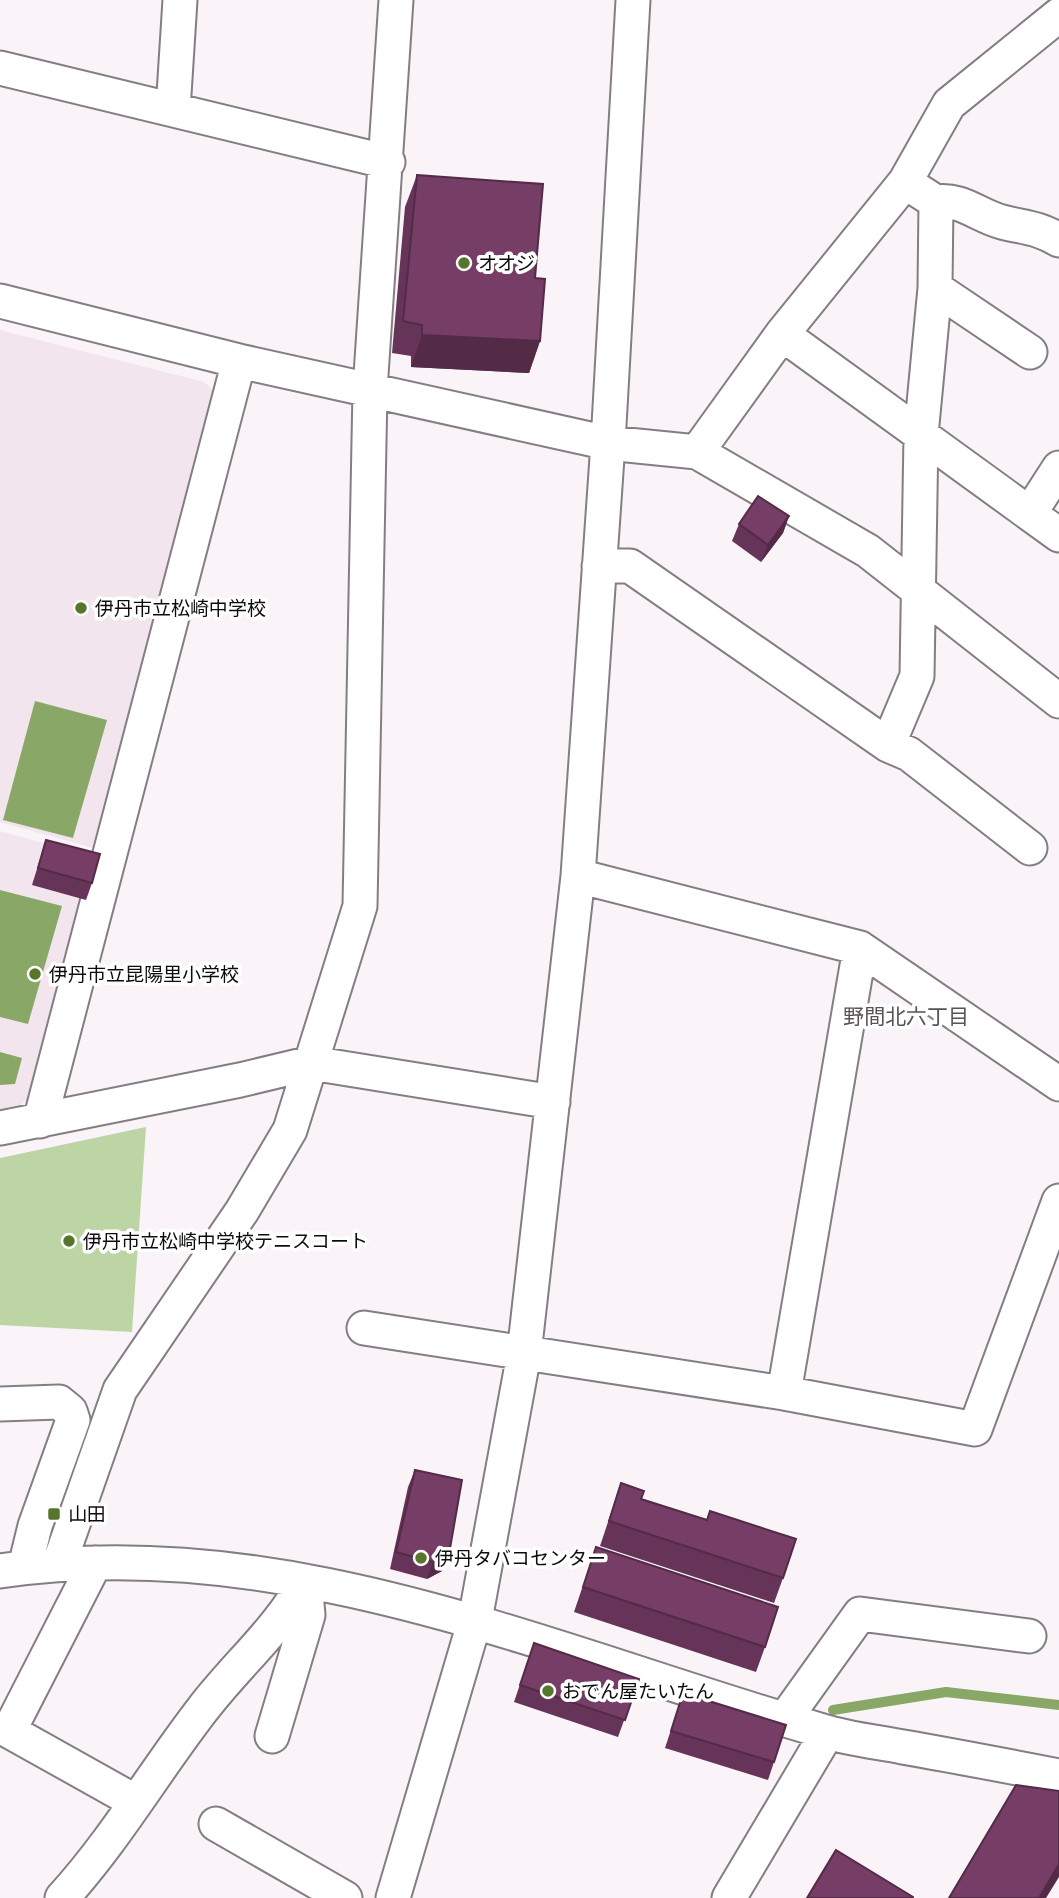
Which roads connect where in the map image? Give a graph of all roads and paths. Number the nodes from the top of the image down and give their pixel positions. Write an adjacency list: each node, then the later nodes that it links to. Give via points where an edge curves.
1 (180, 0): 6 (street)
2 (396, 0): 7 (street)
3 (633, 0): 18 (street)
4 (1059, 15): 8 (street, via 949,104)
5 (0, 68): 6 (street)
6 (173, 110): 7 (street)
7 (388, 162): 16 (street)
8 (905, 182): 9 (street); 13 (street)
9 (936, 202): 10 (street, via 950,199 1001,222 1038,228); 11 (street)
10 (1059, 240)
11 (934, 288): 14 (street); 17 (street)
12 (0, 301): 15 (street)
13 (782, 334): 17 (street); 19 (street)
14 (1030, 352)
15 (239, 361): 16 (street); 33 (street)
16 (370, 390): 18 (street); 30 (street, via 360,906)
17 (921, 435): 21 (street); 24 (street)
18 (608, 443): 19 (street); 23 (street)
19 (697, 452): 24 (street, via 868,551)
20 (1059, 468): 21 (street)
21 (1030, 513): 22 (street)
22 (1059, 535)
23 (599, 566): 26 (street, via 630,566); 28 (street)
24 (917, 588): 25 (street); 26 (street, via 917,676)
25 (1059, 701)
26 (888, 745): 27 (street, via 909,754)
27 (1030, 848)
28 (578, 876): 29 (street); 32 (street)
29 (860, 948): 31 (street); 38 (street)
30 (311, 1063): 32 (street); 33 (street); 41 (street, via 290,1130 242,1211 120,1390)
31 (1059, 1084)
32 (553, 1102): 37 (street)
33 (40, 1121): 34 (street)
34 (0, 1128)
35 (1059, 1201): 38 (street, via 975,1429)
36 (364, 1328): 37 (street)
37 (524, 1354): 38 (street); 44 (street)
38 (783, 1393)
39 (0, 1405): 42 (street, via 58,1402 73,1420 35,1526)
40 (95, 1563): 41 (street); 43 (street, via 201,1564); 50 (street, via 9,1731)
41 (59, 1564): 42 (street)
42 (13, 1569)
43 (305, 1581): 44 (street); 48 (street, via 308,1615); 50 (street, via 290,1609 203,1708)
44 (475, 1620): 46 (street); 54 (street)
45 (1029, 1636): 46 (street, via 990,1643 867,1604)
46 (784, 1720): 47 (street)
47 (827, 1733): 49 (street); 55 (street)
48 (272, 1736)
49 (1059, 1776)
50 (136, 1802): 52 (street)
51 (216, 1824): 53 (street)
52 (62, 1898)
53 (345, 1898)
54 (393, 1898)
55 (729, 1898)

